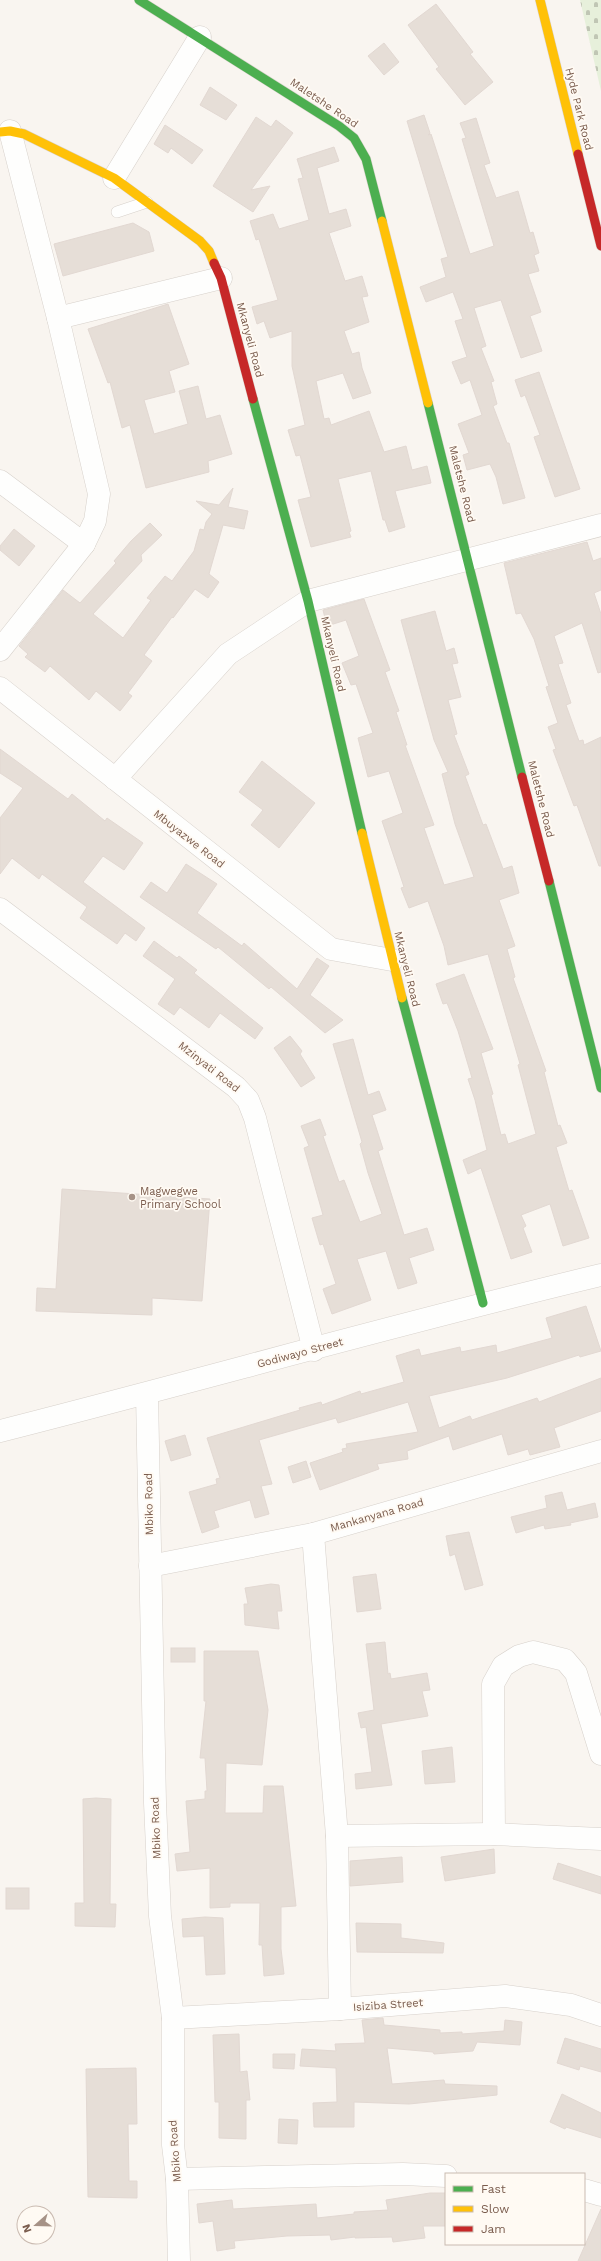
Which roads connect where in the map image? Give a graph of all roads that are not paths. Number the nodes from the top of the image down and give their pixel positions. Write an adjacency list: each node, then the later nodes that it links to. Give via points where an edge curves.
1 (139, 0): 3 (street, Maletshe Road)
2 (540, 0): 8 (street, Hyde Park Road)
3 (200, 37): 5 (street); 14 (street, Maletshe Road, via 339,126 354,138 366,159)
4 (5, 132): 5 (street, Mkanyeli Road, via 24,134); 10 (street)
5 (114, 178): 6 (street, Mkanyeli Road)
6 (147, 202): 7 (lane); 9 (street, Mkanyeli Road, via 200,241 209,251)
7 (117, 212)
8 (601, 246)
9 (221, 278): 10 (street); 15 (street, Mkanyeli Road)
10 (58, 318): 13 (street, via 99,494 94,521)
11 (0, 481): 13 (street)
12 (601, 525): 14 (street)
13 (84, 544): 16 (street)
14 (468, 558): 15 (street); 21 (street, Maletshe Road)
15 (308, 601): 18 (street, via 228,654); 20 (street, Mkanyeli Road)
16 (0, 650)
17 (0, 688): 18 (street, Mbuyazwe Road)
18 (114, 779): 20 (street, Mbuyazwe Road, via 331,950)
19 (0, 909): 24 (street, Mzinyati Road, via 236,1087 248,1100 255,1118)
20 (392, 960): 23 (street, Mkanyeli Road)
21 (601, 1088)
22 (601, 1275): 23 (street, Godiwayo Street)
23 (483, 1303): 24 (street, Godiwayo Street)
24 (314, 1350): 25 (street, Godiwayo Street)
25 (147, 1394): 26 (street, Godiwayo Street); 29 (street, Mbiko Road)
26 (0, 1431)
27 (601, 1451): 28 (street, Mankanyana Road)
28 (313, 1534): 29 (street, Mankanyana Road); 32 (street)
29 (150, 1566): 36 (street, Mbiko Road, via 160,1916)
30 (601, 1754): 31 (street, via 576,1673 565,1660 533,1652 519,1656 503,1666 493,1684)
31 (494, 1834): 32 (street); 33 (street)
32 (337, 1836): 34 (street)
33 (601, 1839)
34 (340, 2009): 35 (street, Isiziba Street, via 505,1996 571,2005); 36 (street, Isiziba Street)
35 (601, 2015)
36 (173, 2018): 38 (street, Mbiko Road, via 173,2144)
37 (445, 2176): 38 (street, via 403,2174)
38 (177, 2179): 41 (street, Mbiko Road)
39 (585, 2190): 40 (street)
40 (601, 2195)
41 (179, 2261)

